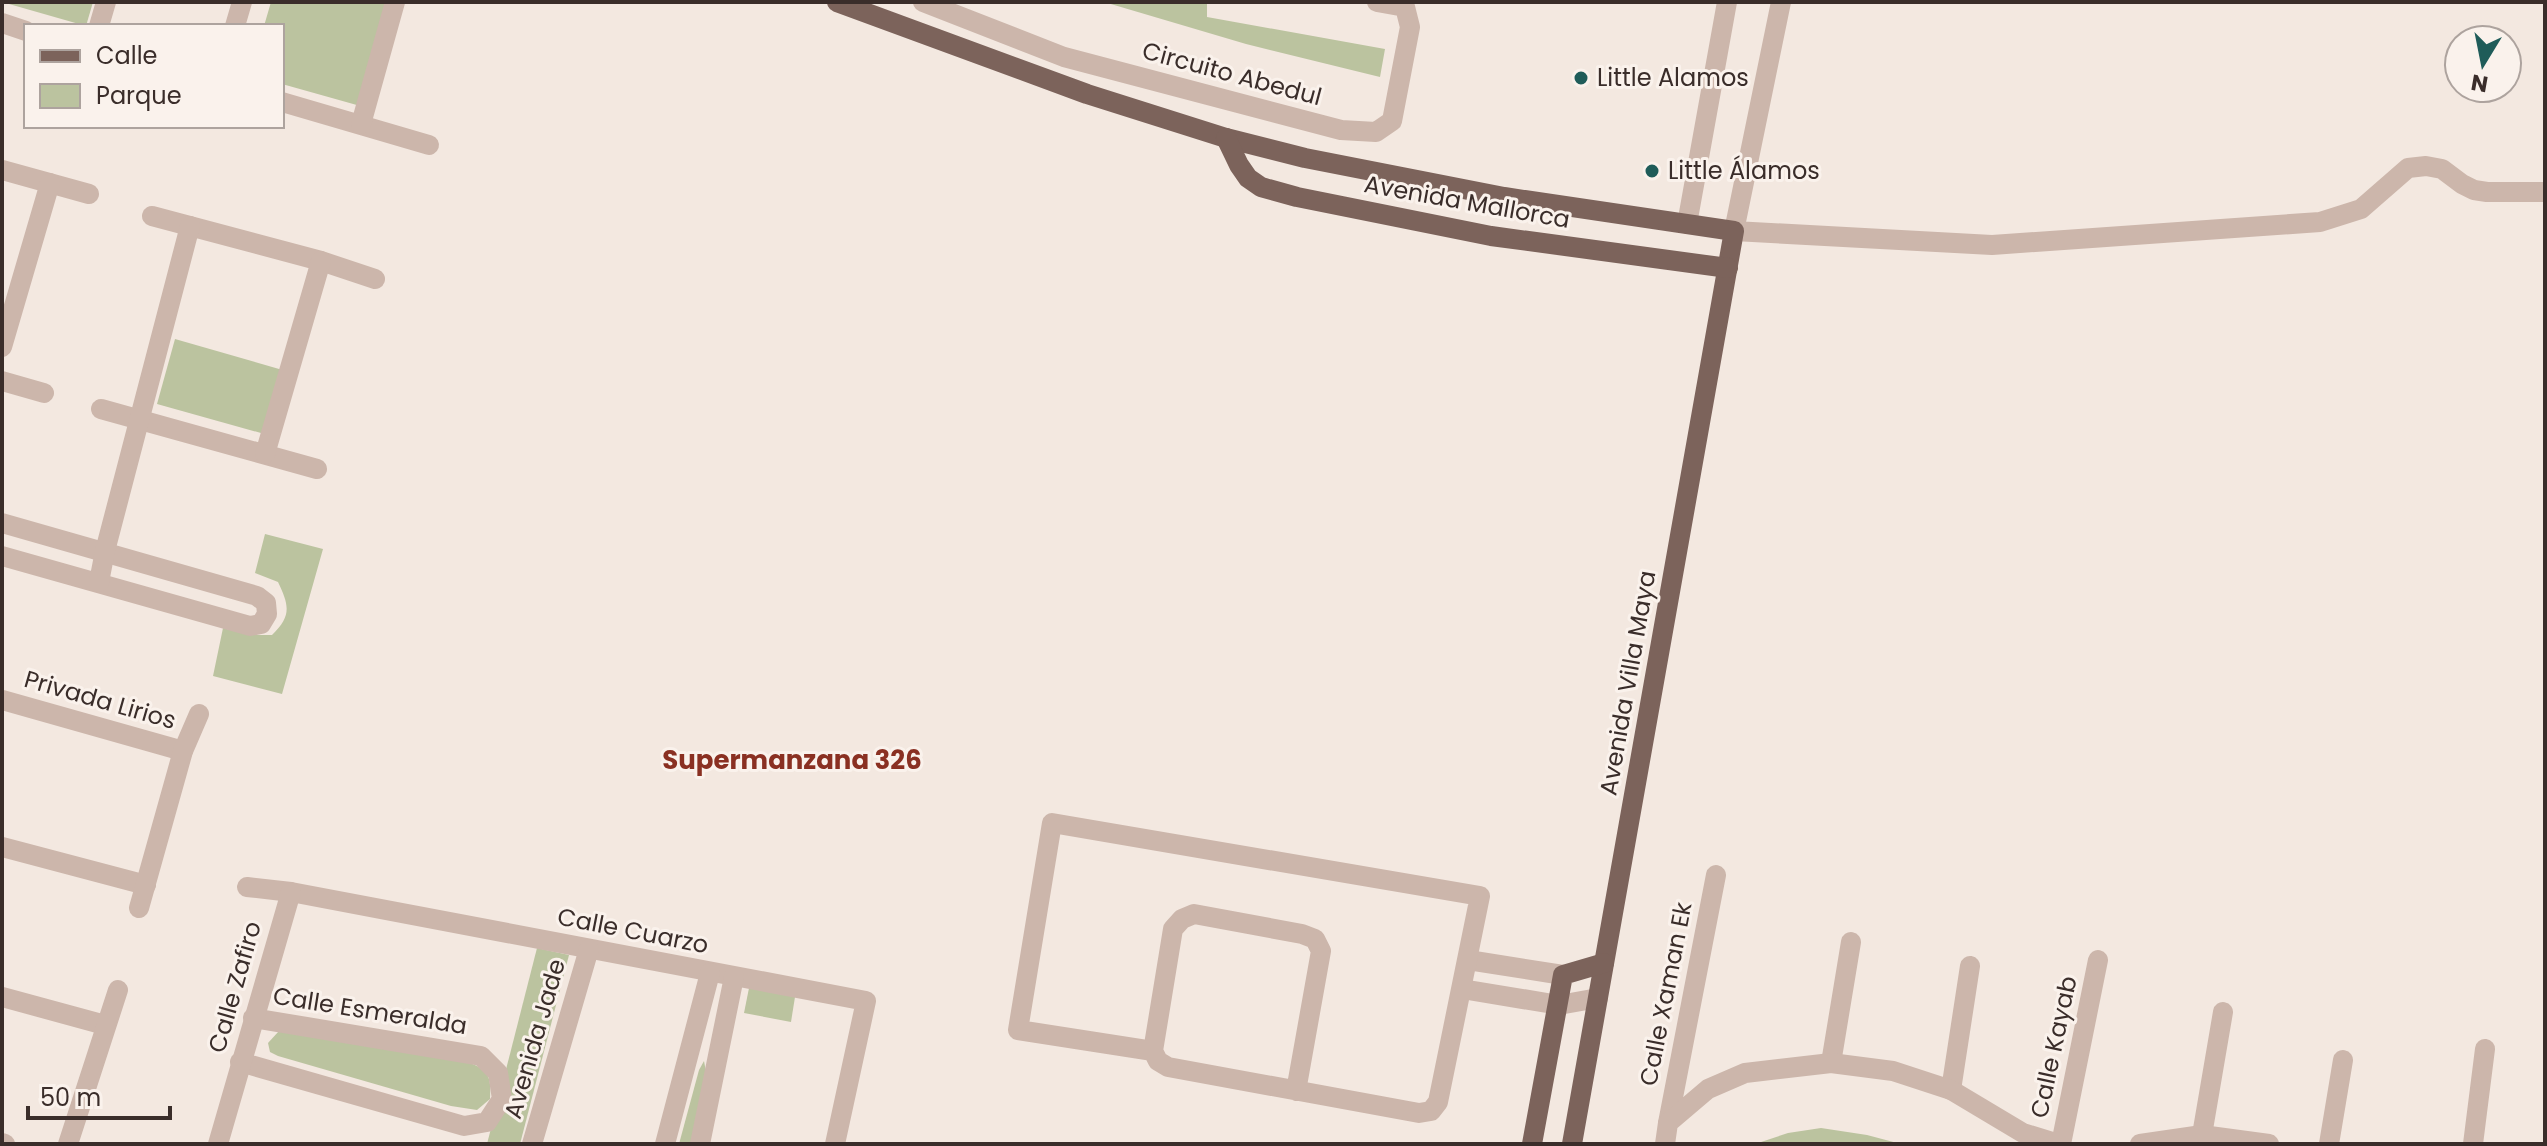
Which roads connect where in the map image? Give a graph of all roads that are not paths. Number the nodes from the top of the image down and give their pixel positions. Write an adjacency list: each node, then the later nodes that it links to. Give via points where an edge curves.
1 (106, 2): 10 (street)
2 (242, 2): 11 (street)
3 (395, 2): 14 (street)
4 (837, 2): 15 (main road, Avenida Mallorca, via 1087,94)
5 (923, 2): 6 (street, Circuito Abedul, via 1064,57 1341,130 1376,132 1392,121 1410,27 1405,7)
6 (1377, 2)
7 (1727, 2): 22 (street)
8 (1781, 2): 24 (street)
9 (2, 23): 12 (street)
10 (100, 24)
11 (236, 24)
12 (24, 30)
13 (284, 103): 14 (street)
14 (361, 124): 16 (street)
15 (1226, 138): 22 (main road, Avenida Mallorca, via 1504,197); 26 (main road, Avenida Mallorca, via 1248,178 1297,197 1491,236)
16 (429, 145)
17 (2, 170): 18 (street)
18 (50, 183): 20 (street); 28 (street)
19 (2545, 192): 24 (street, via 2474,190 2442,169 2426,166 2408,168 2361,209 2320,222 1992,245)
20 (89, 194)
21 (152, 216): 23 (street)
22 (1687, 224): 24 (main road, Avenida Mallorca)
23 (190, 226): 25 (street); 32 (street)
24 (1734, 231): 26 (main road, Avenida Villa Maya)
25 (321, 261): 27 (street); 33 (street)
26 (1728, 268): 52 (main road, Avenida Villa Maya)
27 (375, 279)
28 (2, 347)
29 (2, 381): 30 (street)
30 (44, 393)
31 (101, 409): 32 (street)
32 (139, 419): 33 (street); 36 (street)
33 (265, 454): 34 (street)
34 (317, 469)
35 (2, 523): 36 (street)
36 (105, 551): 38 (street); 38 (street, via 257,596 266,603 267,614 261,624 250,626)
37 (2, 556): 38 (street)
38 (99, 582)
39 (2, 700): 41 (street, Privada Lirios)
40 (199, 714): 41 (street, Privada Lirios)
41 (183, 751): 44 (street, Privada Lirios)
42 (2, 847): 44 (street)
43 (1716, 875): 72 (street, Calle Xaman Ek)
44 (146, 885): 47 (street, Privada Lirios)
45 (247, 887): 46 (street, Calle Cuarzo)
46 (291, 892): 49 (street, Calle Cuarzo); 63 (street, Calle Zafiro)
47 (139, 908)
48 (1851, 942): 69 (street)
49 (589, 949): 54 (street, Calle Cuarzo); 76 (street, Avenida Jade)
50 (1468, 960): 55 (street); 57 (street); 66 (street, via 1480,896 1052,823 1018,1030)
51 (2098, 960): 83 (street, Calle Kayab)
52 (1604, 963): 55 (main road); 60 (main road, Avenida Villa Maya)
53 (1970, 966): 70 (street)
54 (710, 973): 56 (street, Calle Cuarzo); 77 (street)
55 (1563, 975): 61 (main road)
56 (734, 977): 78 (street); 79 (street, Calle Cuarzo, via 866,1001)
57 (1462, 989): 61 (street); 71 (street, via 1438,1102 1431,1111)
58 (118, 990): 64 (street)
59 (2, 997): 64 (street)
60 (1598, 998): 61 (street); 81 (main road, Avenida Villa Maya)
61 (1559, 1005): 80 (main road)
62 (2223, 1012): 73 (street)
63 (253, 1018): 68 (street, Calle Zafiro); 68 (street, Calle Esmeralda, via 481,1056 498,1073 502,1099 487,1122 464,1126)
64 (105, 1025): 74 (street)
65 (2485, 1049): 87 (street)
66 (1153, 1051): 71 (street, via 1168,1067); 71 (street, via 1173,929 1182,919 1194,914 1302,934 1315,939 1321,951)
67 (2343, 1060): 86 (street)
68 (240, 1062): 75 (street, Calle Zafiro)
69 (1831, 1063): 70 (street, via 1893,1071); 72 (street, via 1745,1073 1708,1089)
70 (1951, 1090): 83 (street, via 2023,1133)
71 (1296, 1091)
72 (1668, 1123): 82 (street, Calle Xaman Ek)
73 (2202, 1135): 84 (street); 85 (street)
74 (68, 1144)
75 (218, 1144)
76 (532, 1144)
77 (665, 1144)
78 (700, 1144)
79 (835, 1144)
80 (1532, 1144)
81 (1572, 1144)
82 (1665, 1144)
83 (2060, 1144)
84 (2140, 1144)
85 (2269, 1144)
86 (2329, 1144)
87 (2473, 1144)

